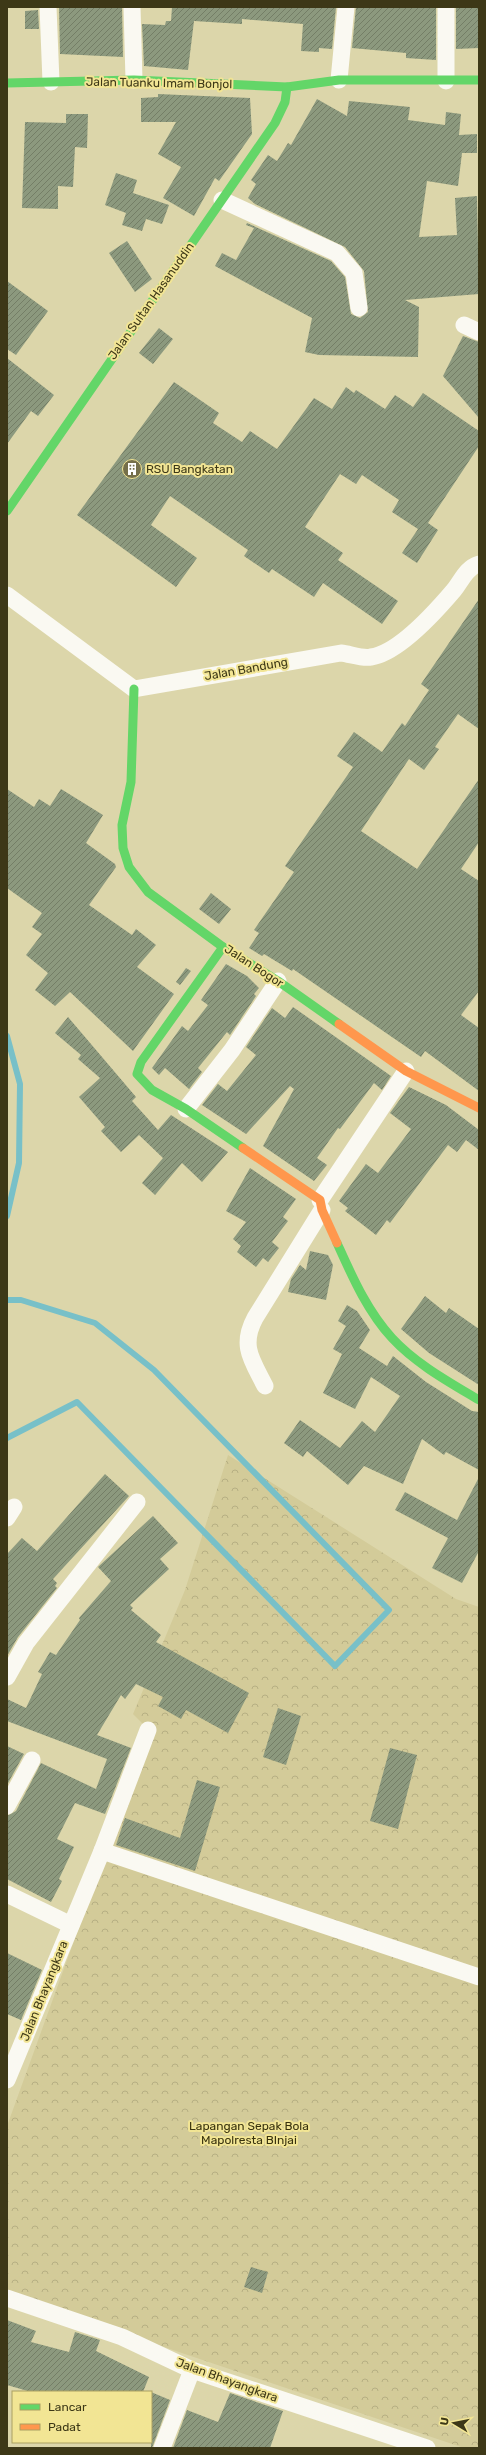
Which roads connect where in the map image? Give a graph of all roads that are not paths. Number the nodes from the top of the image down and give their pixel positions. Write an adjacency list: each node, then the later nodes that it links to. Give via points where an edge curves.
1 (48, 7): 9 (street)
2 (132, 7): 5 (street)
3 (346, 7): 6 (street)
4 (446, 7): 8 (street)
5 (134, 80): 9 (street, Jalan Tuanku Imam Bonjol); 11 (street, Jalan Tuanku Imam Bonjol)
6 (339, 80): 8 (street, Jalan Tuanku Imam Bonjol); 11 (street, Jalan Tuanku Imam Bonjol)
7 (479, 80): 8 (street, Jalan Tuanku Imam Bonjol)
8 (446, 81)
9 (52, 82): 10 (street, Jalan Tuanku Imam Bonjol)
10 (7, 83)
11 (287, 87): 12 (street, Jalan Sultan Hasanuddin, via 285,102 275,123)
12 (222, 200): 13 (street, via 337,253 354,273); 14 (street, Jalan Sultan Hasanuddin)
13 (359, 308)
14 (7, 511)
15 (479, 564): 17 (street, Jalan Bandung, via 465,572 454,589 426,620 391,648 371,657 341,653)
16 (7, 596): 17 (street)
17 (134, 690): 18 (street, Jalan Bogor, via 131,782 122,825 123,848 130,867 148,892)
18 (223, 946): 19 (street, Jalan Bogor); 22 (street, via 137,1071 141,1082)
19 (278, 981): 20 (street, Jalan Bogor); 22 (street, via 232,1050)
20 (406, 1071): 21 (street, Jalan Bogor); 23 (street)
21 (479, 1108)
22 (186, 1109): 23 (street)
23 (321, 1205): 24 (street, via 249,1332 247,1346); 25 (street, via 362,1293 389,1334 432,1370)
24 (265, 1386)
25 (479, 1400)
26 (138, 1502): 27 (street, via 26,1643)
27 (7, 1677)
28 (148, 1730): 31 (street, Jalan Bhayangkara)
29 (32, 1760): 30 (street)
30 (7, 1806)
31 (102, 1851): 33 (street, Jalan Bhayangkara); 34 (street)
32 (7, 1894): 33 (street)
33 (71, 1925): 35 (street, Jalan Bhayangkara)
34 (479, 1977)
35 (7, 2080)
36 (7, 2298): 37 (street, Jalan Bhayangkara, via 122,2337)
37 (192, 2370): 38 (street); 39 (street, Jalan Bhayangkara)
38 (162, 2448)
39 (427, 2448)

